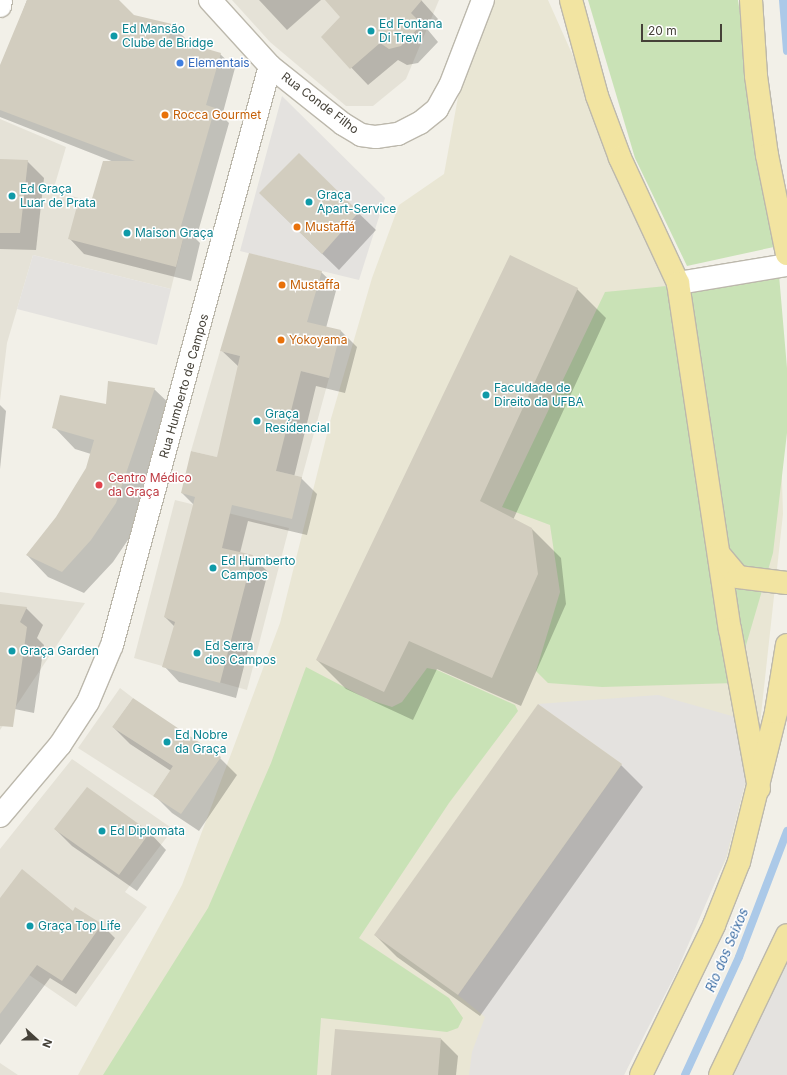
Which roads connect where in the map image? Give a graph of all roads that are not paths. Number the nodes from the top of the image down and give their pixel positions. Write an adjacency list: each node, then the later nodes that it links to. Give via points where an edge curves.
1 (1, 0): 6 (street)
2 (210, 0): 7 (street, Rua Conde Filho)
3 (483, 0): 7 (street, Rua Conde Filho, via 450,86 437,108 420,124 398,134 361,134)
4 (570, 0): 10 (main road, via 597,96 620,158)
5 (751, 0): 8 (main road, via 764,131)
6 (0, 6)
7 (270, 66): 15 (street, Rua Humberto de Campos, via 112,645 88,702 60,745)
8 (787, 254)
9 (777, 267): 10 (street)
10 (678, 282): 11 (main road)
11 (719, 554): 12 (main road, via 738,577); 14 (main road)
12 (787, 583)
13 (787, 645): 14 (main road)
14 (759, 788): 17 (main road, via 739,862 714,925)
15 (0, 816)
16 (787, 935): 18 (main road)
17 (640, 1075)
18 (720, 1075)

